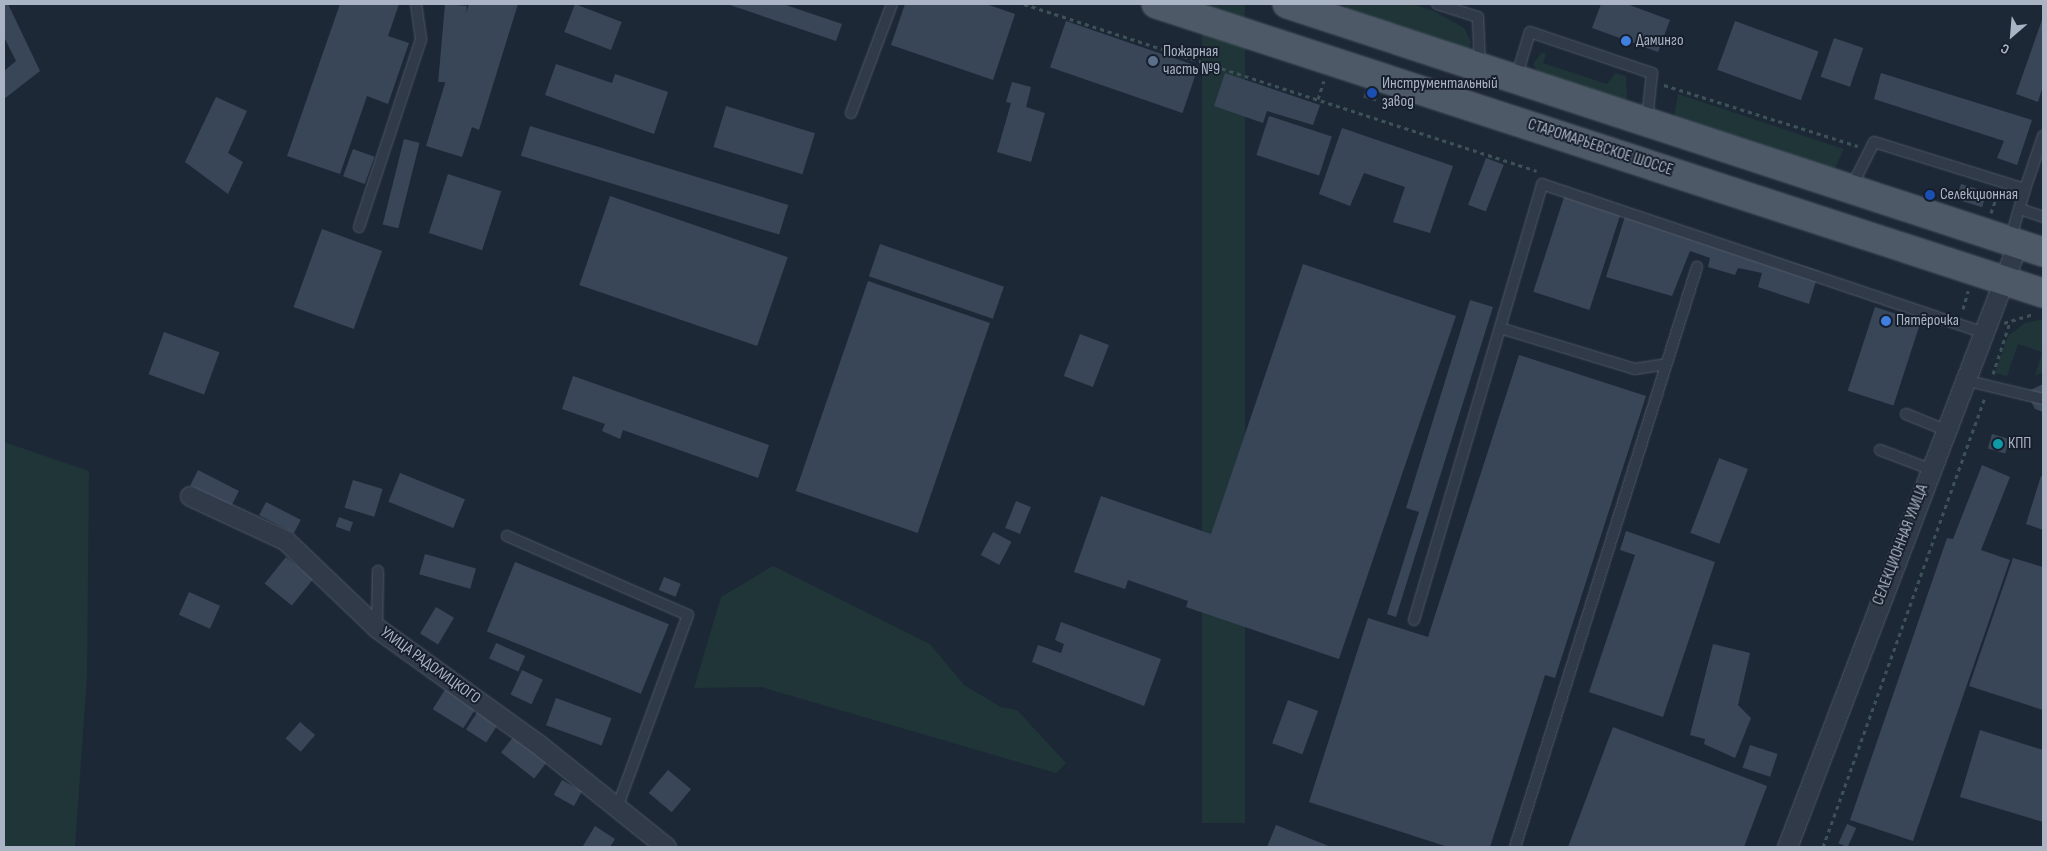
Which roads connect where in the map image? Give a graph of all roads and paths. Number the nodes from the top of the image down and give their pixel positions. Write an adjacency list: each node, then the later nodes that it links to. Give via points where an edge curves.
1 (416, 4): 19 (lane, via 421,39)
2 (892, 4): 10 (lane)
3 (1024, 4): 14 (path)
4 (1287, 4): 7 (main road)
5 (1437, 4): 7 (lane, via 1478,17)
6 (1162, 5): 23 (main road, СТАРОМАРЬЕВСКОЕ ШОССЕ)
7 (1480, 67): 8 (main road)
8 (1516, 79): 9 (lane, via 1530,32 1652,73); 11 (main road)
9 (1651, 81): 11 (lane); 13 (path)
10 (851, 113)
11 (1647, 122): 15 (main road)
12 (2043, 136): 16 (lane)
13 (1869, 150): 15 (lane); 16 (lane, via 1874,142)
14 (1548, 174)
15 (1851, 189): 20 (main road)
16 (2025, 189): 17 (lane)
17 (2020, 209): 18 (lane); 20 (lane)
18 (2043, 217)
19 (359, 227)
20 (2014, 242): 21 (main road); 23 (street, СЕЛЕКЦИОННАЯ УЛИЦА)
21 (2043, 252)
22 (1697, 267): 29 (lane)
23 (2004, 281): 24 (main road, СТАРОМАРЬЕВСКОЕ ШОССЕ); 27 (street, СЕЛЕКЦИОННАЯ УЛИЦА)
24 (2042, 303): 26 (path)
25 (1953, 306): 27 (path)
26 (2009, 324): 27 (path); 31 (path)
27 (1986, 325): 28 (lane, via 1542,184); 30 (street, СЕЛЕКЦИОННАЯ УЛИЦА)
28 (1500, 328): 29 (lane, via 1635,370); 40 (lane)
29 (1666, 364): 44 (lane)
30 (1964, 380): 31 (lane); 34 (street, СЕЛЕКЦИОННАЯ УЛИЦА)
31 (1989, 385): 32 (lane); 46 (path)
32 (2043, 399)
33 (1906, 414): 34 (lane)
34 (1945, 430): 36 (street, СЕЛЕКЦИОННАЯ УЛИЦА)
35 (1880, 450): 36 (lane)
36 (1930, 469): 45 (street, СЕЛЕКЦИОННАЯ УЛИЦА)
37 (190, 496): 41 (street, УЛИЦА РАДОЛИЦКОГО, via 285,540)
38 (507, 536): 42 (lane, via 688,615)
39 (378, 571): 41 (lane)
40 (1414, 620)
41 (377, 628): 42 (street, УЛИЦА РАДОЛИЦКОГО, via 538,744)
42 (617, 808): 43 (street, УЛИЦА РАДОЛИЦКОГО)
43 (666, 847)
44 (1516, 847)
45 (1787, 847)
46 (1824, 847)

